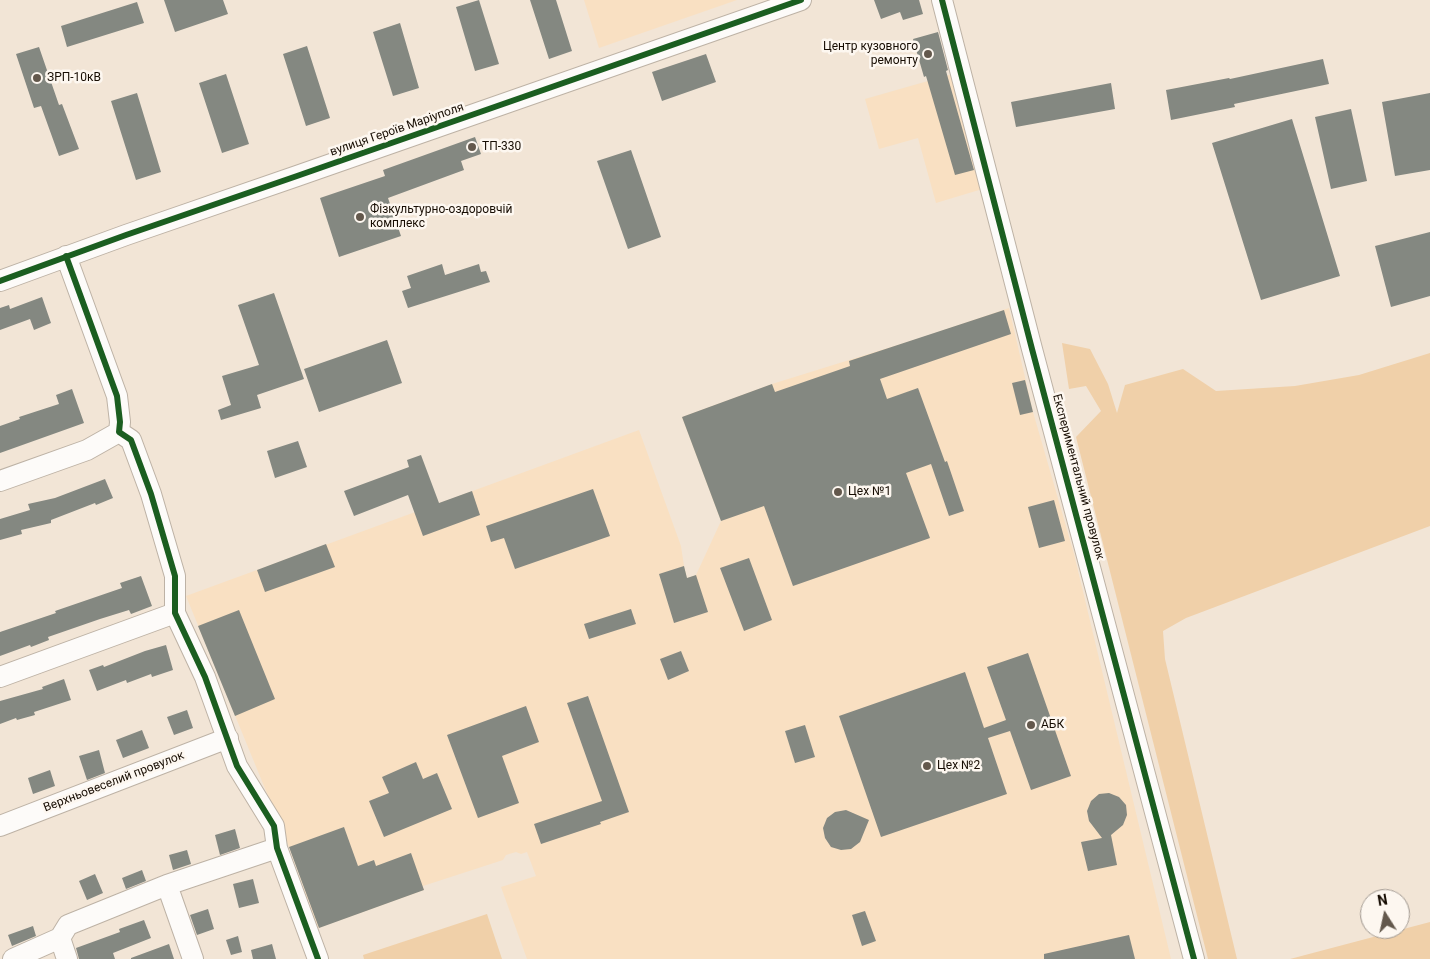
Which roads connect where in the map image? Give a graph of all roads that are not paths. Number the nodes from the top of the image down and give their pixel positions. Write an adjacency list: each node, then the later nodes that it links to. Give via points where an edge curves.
1 (801, 0): 3 (street, вулиця Героїв Маріуполя)
2 (942, 0): 18 (street, Експериментальний провулок)
3 (66, 256): 4 (street, вулиця Героїв Маріуполя); 5 (street, via 116,396)
4 (0, 281)
5 (119, 432): 6 (street, via 88,450); 7 (street, via 131,440 151,494 175,576)
6 (0, 481)
7 (175, 613): 8 (street); 9 (street, via 205,676)
8 (0, 677)
9 (228, 738): 10 (street, Верхньовеселий провулок); 11 (street, via 237,766 274,826)
10 (0, 826)
11 (277, 848): 12 (street); 17 (street)
12 (167, 885): 13 (street, via 68,925); 16 (street)
13 (60, 938): 14 (street); 15 (street)
14 (13, 959)
15 (67, 959)
16 (193, 959)
17 (318, 959)
18 (1194, 959)

